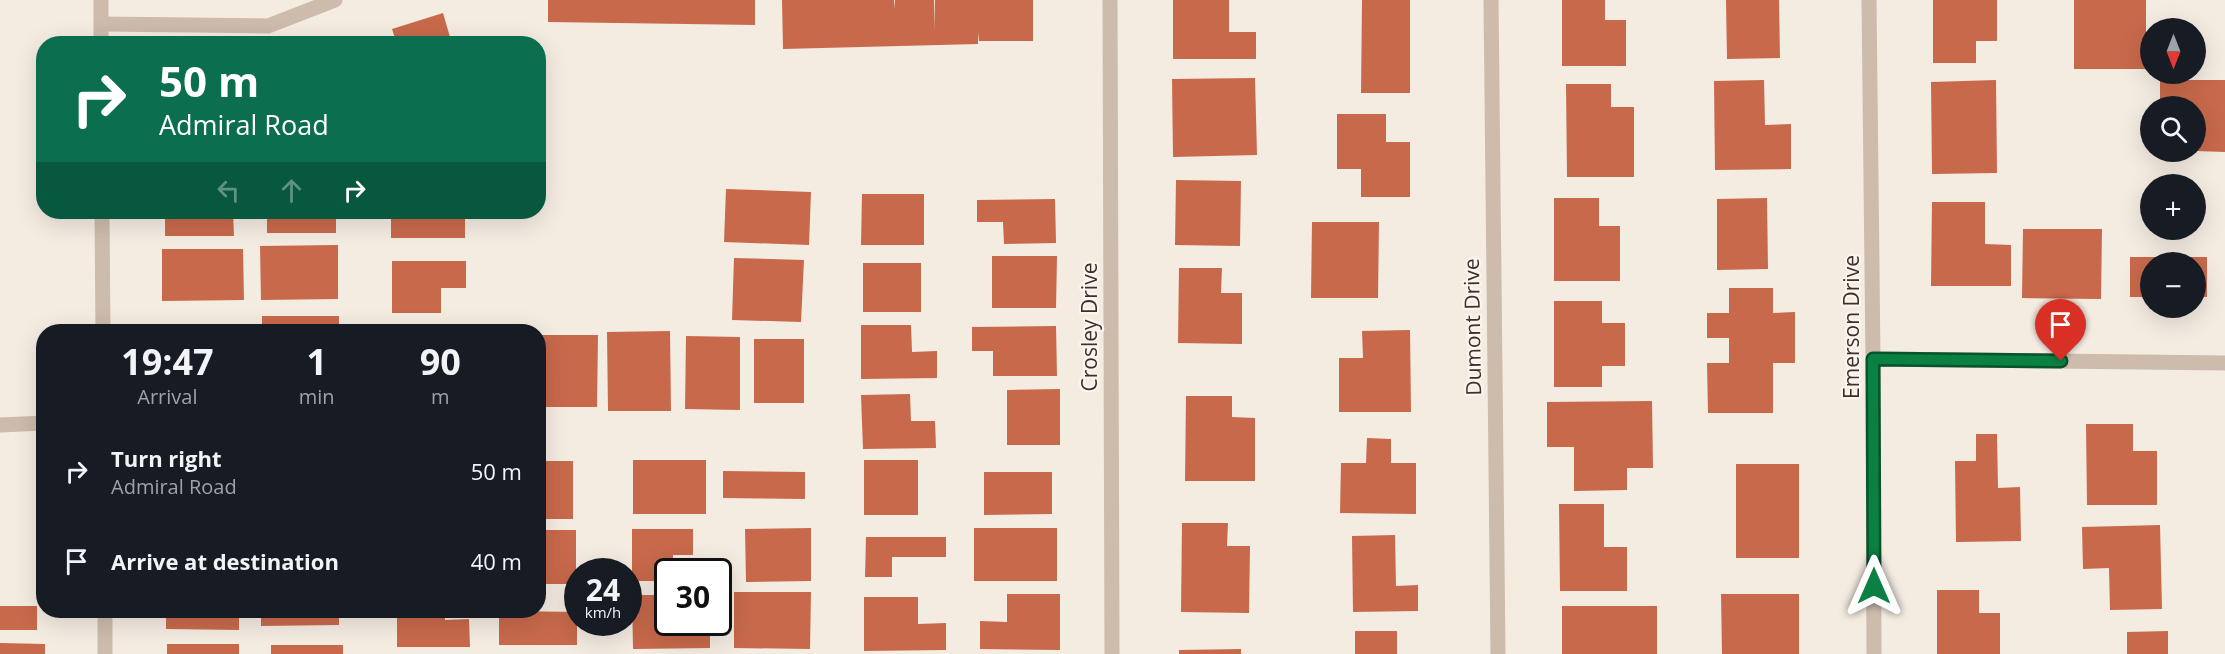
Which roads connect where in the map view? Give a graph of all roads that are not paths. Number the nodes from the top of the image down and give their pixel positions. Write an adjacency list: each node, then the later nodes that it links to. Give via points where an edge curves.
1 (101, 0): 6 (street)
2 (335, 0): 6 (street, via 268,26)
3 (1110, 0): 16 (street, Crosley Drive)
4 (1491, 0): 17 (street, Dumont Drive)
5 (1869, 0): 10 (street, Emerson Drive)
6 (101, 24): 7 (street)
7 (102, 36)
8 (102, 219): 9 (street)
9 (103, 324)
10 (1873, 359): 11 (street); 18 (street, Emerson Drive)
11 (2225, 363)
12 (36, 423): 13 (street)
13 (0, 425)
14 (105, 618): 15 (street)
15 (105, 654)
16 (1112, 654)
17 (1498, 654)
18 (1874, 654)

